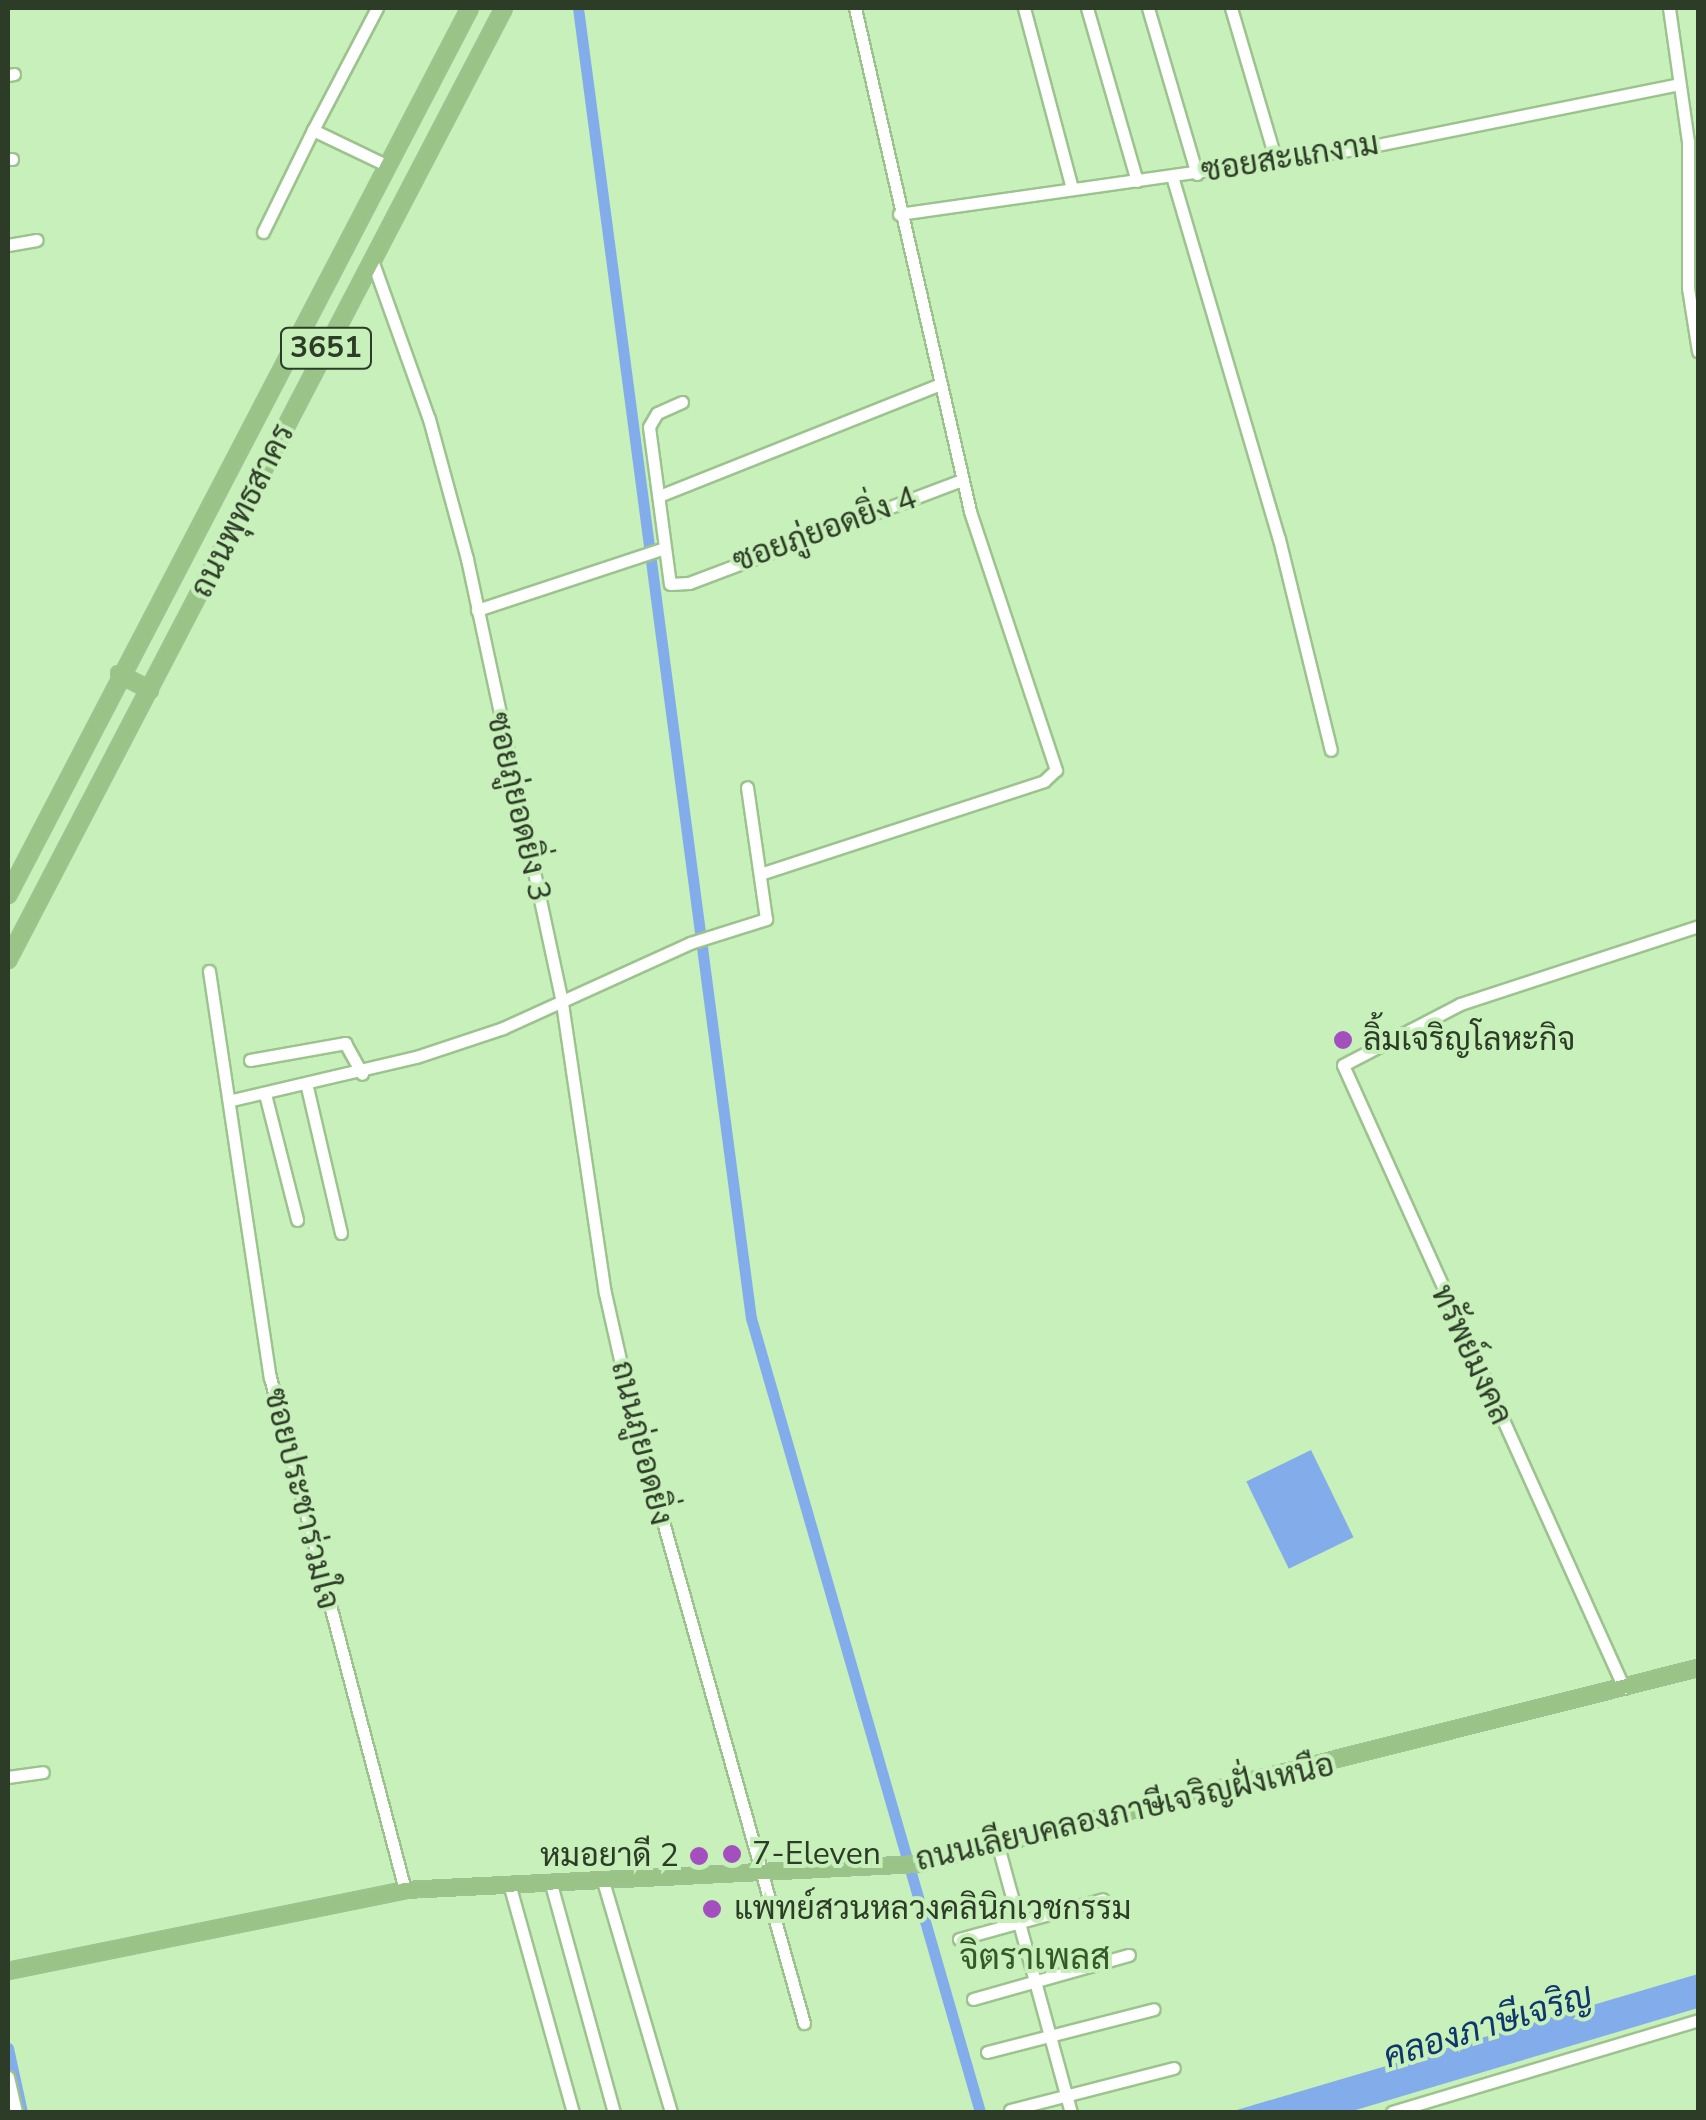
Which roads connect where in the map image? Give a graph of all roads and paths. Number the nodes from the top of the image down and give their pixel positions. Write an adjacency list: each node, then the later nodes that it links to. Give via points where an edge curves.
1 (378, 8): 11 (street)
2 (470, 8): 14 (main road, ถนนพุทธสาคร / 3651)
3 (504, 8): 23 (main road, ถนนพุทธสาคร / 3651)
4 (855, 8): 19 (street)
5 (1024, 8): 18 (street)
6 (1087, 8): 17 (street)
7 (1148, 8): 15 (street)
8 (1230, 8): 13 (street)
9 (1669, 8): 10 (street)
10 (1679, 84): 12 (street); 13 (street, ซอยสะแกงาม)
11 (313, 130): 14 (street); 20 (street)
12 (1693, 135): 24 (street, via 1688,288)
13 (1276, 161): 15 (street, ซอยสะแกงาม)
14 (388, 166): 31 (main road, ถนนพุทธสาคร / 3651)
15 (1197, 174): 16 (street, ซอยสะแกงาม)
16 (1172, 176): 17 (street, ซอยสะแกงาม); 33 (street, via 1279,538)
17 (1136, 181): 18 (street, ซอยสะแกงาม)
18 (1072, 190): 19 (street, ซอยสะแกงาม)
19 (898, 214): 25 (street)
20 (263, 232)
21 (38, 240): 22 (street)
22 (8, 245)
23 (372, 260): 30 (street, ซอยภู่ยอดยิ่ง 3, via 429,419); 32 (main road, ถนนพุทธสาคร / 3651)
24 (1698, 351)
25 (940, 384): 27 (street); 28 (street)
26 (682, 402): 28 (street, via 650,418)
27 (962, 480): 29 (street, ซอยภู่ยอดยิ่ง 4, via 689,583 670,584); 35 (street, via 1056,770 1044,781)
28 (659, 496): 29 (street)
29 (664, 548): 30 (street)
30 (477, 610): 40 (street, ซอยภู่ยอดยิ่ง 3)
31 (120, 674): 32 (main road); 36 (main road, ถนนพุทธสาคร / 3651)
32 (150, 690): 38 (main road, ถนนพุทธสาคร / 3651)
33 (1332, 750)
34 (748, 787): 35 (street)
35 (760, 874): 40 (street, via 766,919 690,943)
36 (8, 895)
37 (1698, 926): 49 (street, ทรัพย์มงคล, via 1465,1002 1349,1056 1343,1065 1346,1084)
38 (8, 960)
39 (209, 972): 45 (street, ซอยประชาร่วมใจ)
40 (562, 1003): 42 (street); 53 (street, ถนนภู่ยอดยิ่ง, via 605,1293 627,1391 676,1586)
41 (250, 1060): 42 (street, via 344,1043)
42 (362, 1074): 43 (street)
43 (307, 1087): 44 (street); 47 (street)
44 (265, 1094): 45 (street); 46 (street)
45 (232, 1100): 57 (street, ซอยประชาร่วมใจ, via 270,1377)
46 (297, 1220)
47 (340, 1233)
48 (1698, 1668): 49 (main road, ถนนเลียบคลองภาษีเจริญฝั่งเหนือ)
49 (1624, 1688): 52 (main road, ถนนเลียบคลองภาษีเจริญฝั่งเหนือ)
50 (43, 1772): 51 (street)
51 (8, 1777)
52 (998, 1846): 53 (main road, ถนนเลียบคลองภาษีเจริญฝั่งเหนือ, via 912,1865); 59 (street)
53 (764, 1874): 54 (main road, ถนนเลียบคลองภาษีเจริญฝั่งเหนือ); 67 (street, ถนนภู่ยอดยิ่ง)
54 (603, 1882): 55 (main road, ถนนเลียบคลองภาษีเจริญฝั่งเหนือ); 77 (street)
55 (551, 1884): 56 (main road, ถนนเลียบคลองภาษีเจริญฝั่งเหนือ); 76 (street)
56 (510, 1887): 57 (main road, ถนนเลียบคลองภาษีเจริญฝั่งเหนือ); 75 (street)
57 (405, 1890): 62 (main road, ถนนเลียบคลองภาษีเจริญฝั่งเหนือ)
58 (1103, 1899): 59 (street)
59 (1018, 1923): 60 (street); 63 (street)
60 (959, 1939)
61 (1129, 1955): 63 (street)
62 (8, 1971)
63 (1033, 1980): 64 (street); 68 (street)
64 (973, 1999)
65 (1154, 2010): 68 (street)
66 (1698, 2020): 79 (street)
67 (804, 2023)
68 (1049, 2035): 69 (street); 72 (street)
69 (987, 2052)
70 (1174, 2068): 72 (street)
71 (8, 2077): 74 (street)
72 (1066, 2095): 73 (street); 78 (street)
73 (1010, 2110)
74 (16, 2112)
75 (574, 2112)
76 (614, 2112)
77 (671, 2112)
78 (1071, 2112)
79 (1392, 2112)

